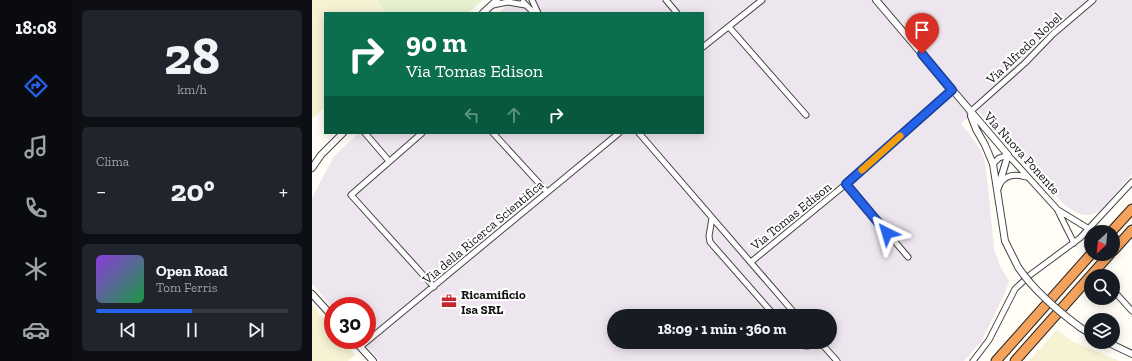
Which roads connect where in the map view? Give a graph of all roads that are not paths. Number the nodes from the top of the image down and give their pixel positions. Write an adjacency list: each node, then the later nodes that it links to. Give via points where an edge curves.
1 (497, 0): 9 (street)
2 (521, 0): 8 (street)
3 (532, 0): 12 (street)
4 (666, 0): 13 (street)
5 (762, 0): 14 (street)
6 (876, 0): 16 (street, Via Nuova Ponente)
7 (1093, 0): 17 (street, Via Alfredo Nobel)
8 (525, 5): 9 (street, via 508,2); 11 (street)
9 (491, 6): 10 (street)
10 (483, 12)
11 (533, 12)
12 (538, 12)
13 (676, 12)
14 (729, 27): 15 (street); 18 (street)
15 (704, 45)
16 (952, 90): 17 (street, Via Nuova Ponente); 33 (street, Via Tomas Edison)
17 (970, 112): 25 (street, Via Nuova Ponente); 26 (street, Via Nuova Ponente)
18 (806, 115)
19 (342, 134): 30 (street)
20 (366, 134): 28 (street)
21 (421, 134): 28 (street)
22 (494, 134): 35 (street)
23 (618, 134): 35 (street, Via della Ricerca Scientifica)
24 (640, 134): 38 (street)
25 (992, 137): 26 (street); 27 (street, Via Nuova Ponente)
26 (985, 145): 29 (street, Via Nuova Ponente)
27 (1008, 155): 29 (street, via 999,158); 31 (street, Via Nuova Ponente); 34 (street)
28 (390, 161): 50 (street, via 351,195)
29 (993, 164): 34 (street, Via Nuova Ponente)
30 (312, 168)
31 (1026, 177): 34 (street, via 1014,174 1002,181); 36 (street, Via Nuova Ponente)
32 (1132, 182): 39 (street)
33 (846, 184): 46 (street); 49 (street, Via Tomas Edison)
34 (998, 188): 57 (street, Via Nuova Ponente, bridge, via 1005,241 1018,267 1039,293)
35 (547, 192): 50 (street, Via della Ricerca Scientifica)
36 (1057, 209): 41 (street); 44 (street)
37 (1132, 209): 40 (highway)
38 (712, 218): 49 (street); 54 (street, via 710,242)
39 (1093, 225)
40 (1117, 225)
41 (1084, 226)
42 (1132, 230): 45 (highway)
43 (1084, 234): 44 (street)
44 (1074, 243): 65 (street, via 1017,286 1010,295 989,340)
45 (1120, 243)
46 (908, 257)
47 (1085, 261): 66 (highway)
48 (1104, 261): 67 (highway)
49 (751, 262): 55 (street)
50 (434, 287): 58 (street, Via della Ricerca Scientifica)
51 (312, 294): 53 (street)
52 (1120, 298): 56 (street)
53 (324, 307)
54 (769, 309)
55 (792, 309)
56 (1132, 311)
57 (1084, 330)
58 (376, 334)
59 (1120, 348): 62 (street)
60 (362, 349): 64 (street)
61 (825, 349): 63 (street)
62 (1132, 354)
63 (834, 360)
64 (373, 361)
65 (972, 361)
66 (996, 361)
67 (1014, 361)

